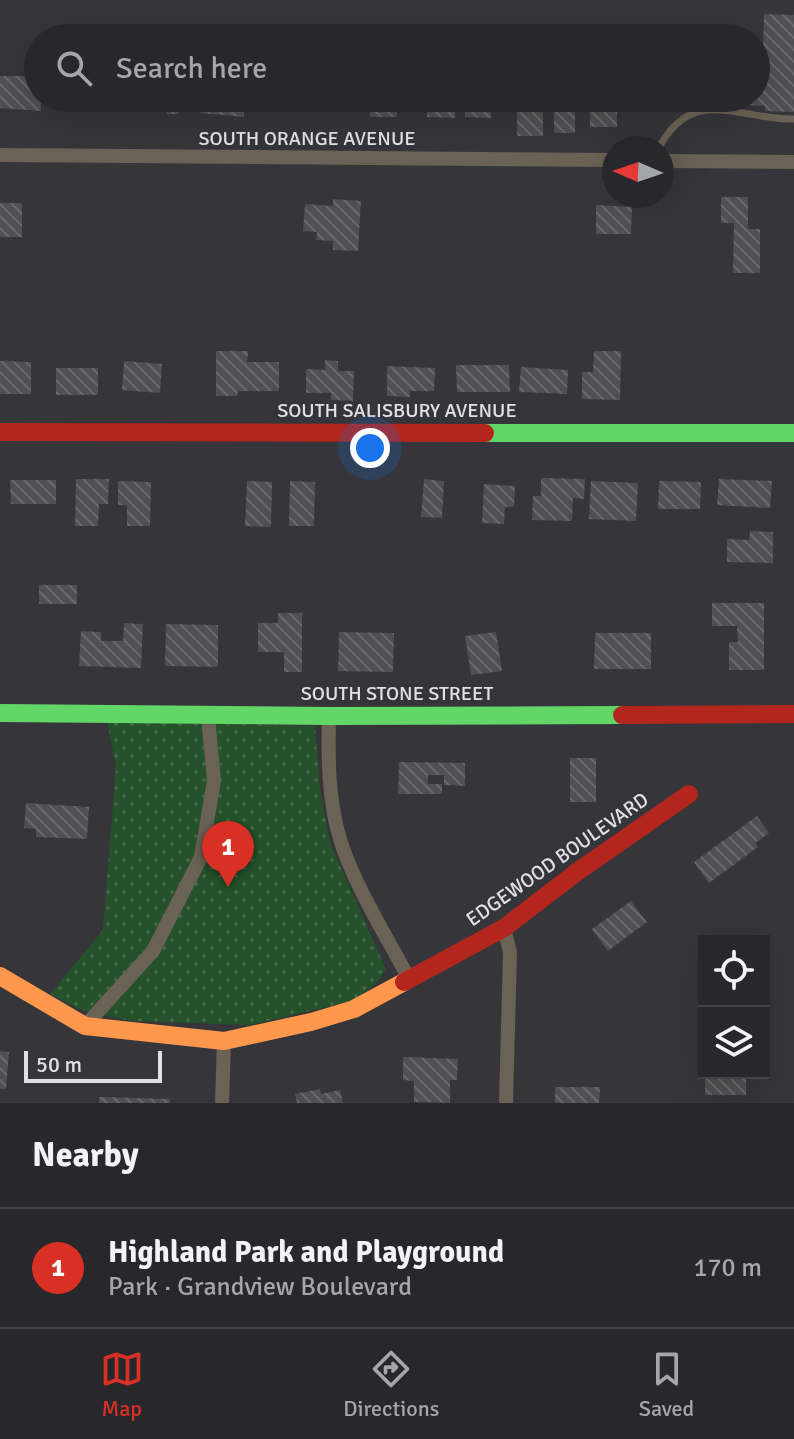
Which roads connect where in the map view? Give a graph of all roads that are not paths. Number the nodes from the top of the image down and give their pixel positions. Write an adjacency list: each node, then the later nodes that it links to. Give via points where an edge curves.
1 (700, 112): 4 (lane, via 686,114)
2 (740, 112): 3 (lane)
3 (794, 119)
4 (665, 136)
5 (0, 155): 6 (street, SOUTH ORANGE AVENUE)
6 (602, 160)
7 (674, 161): 8 (street)
8 (794, 162)
9 (0, 432): 10 (street, SOUTH SALISBURY AVENUE)
10 (794, 433)
11 (0, 713): 13 (street, SOUTH STONE STREET)
12 (794, 714): 14 (street, SOUTH STONE STREET)
13 (208, 716): 14 (street, SOUTH STONE STREET); 19 (street, via 214,781 201,857 153,951)
14 (329, 716): 18 (street, via 328,768 339,838)
15 (689, 794): 16 (street, EDGEWOOD BOULEVARD)
16 (504, 928): 18 (street, EDGEWOOD BOULEVARD); 22 (street, via 510,952)
17 (0, 976): 19 (street, EDGEWOOD BOULEVARD)
18 (409, 979): 20 (street, EDGEWOOD BOULEVARD, via 354,1009)
19 (85, 1026): 20 (street, EDGEWOOD BOULEVARD)
20 (224, 1041): 21 (street)
21 (222, 1103)
22 (506, 1103)

